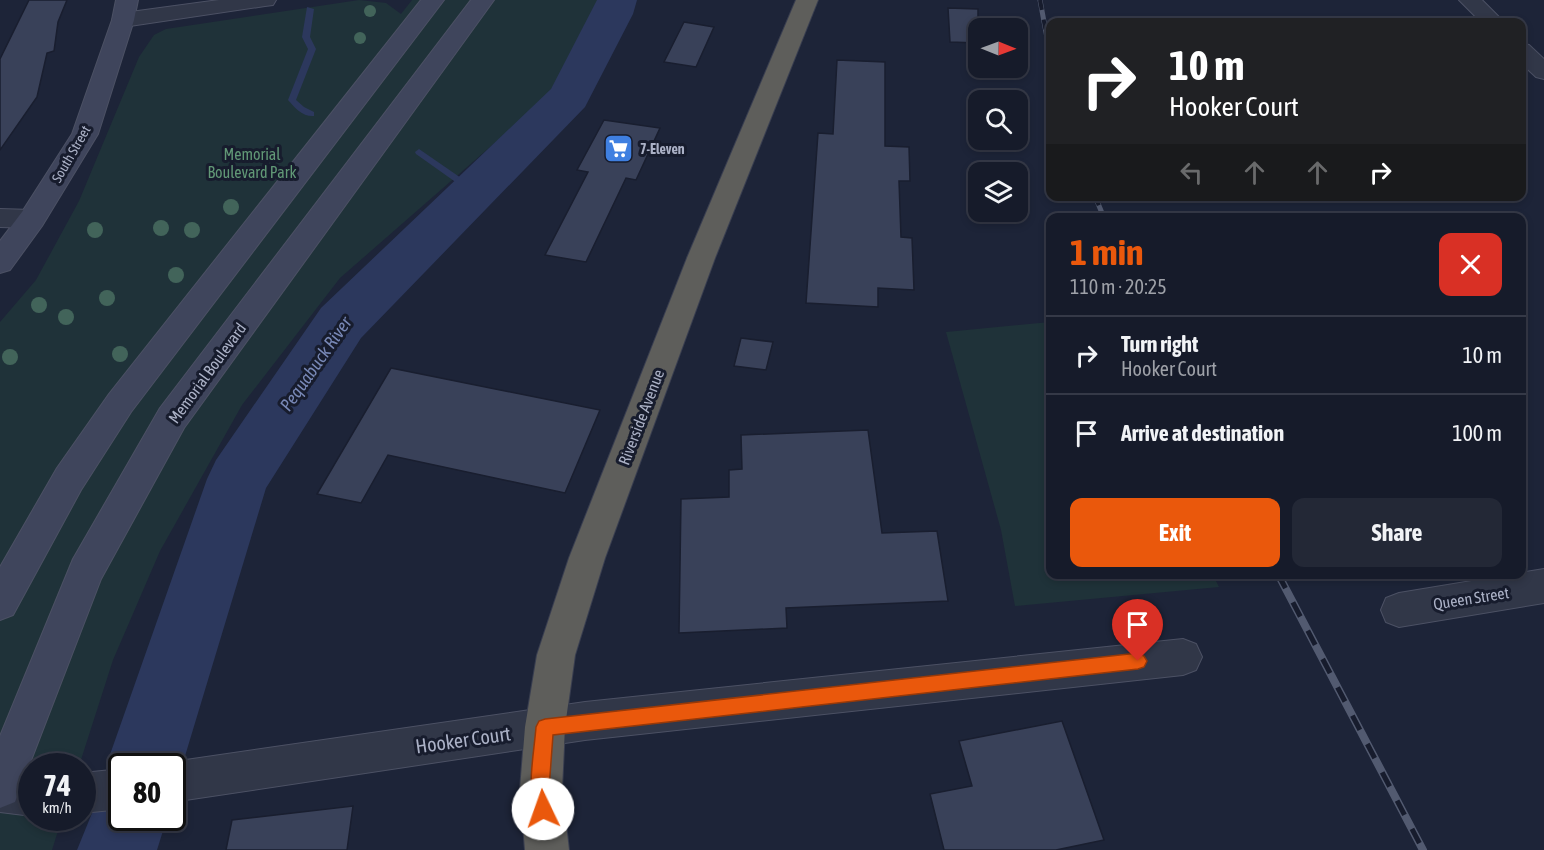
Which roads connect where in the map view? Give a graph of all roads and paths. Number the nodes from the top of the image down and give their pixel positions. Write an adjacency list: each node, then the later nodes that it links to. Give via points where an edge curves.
1 (265, 0): 6 (street)
2 (433, 0): 14 (main road, via 120,403 69,479)
3 (483, 0): 19 (main road, Memorial Boulevard, via 172,418 86,571)
4 (807, 0): 17 (highway, Riverside Avenue, via 700,258 587,558 556,656)
5 (1470, 0): 7 (street)
6 (125, 10): 11 (main road, South Street, via 85,134)
7 (1489, 18)
8 (1526, 55): 9 (street)
9 (1544, 72)
10 (0, 218): 11 (street)
11 (32, 219): 12 (main road, South Street)
12 (0, 262)
13 (1544, 586): 15 (street, Queen Street)
14 (0, 602)
15 (1399, 610)
16 (1183, 657): 17 (street, Hooker Court)
17 (545, 727): 18 (street, Hooker Court); 22 (highway, Riverside Avenue, via 541,789)
18 (186, 781)
19 (0, 787)
20 (0, 792): 21 (street)
21 (18, 794)
22 (547, 850)

